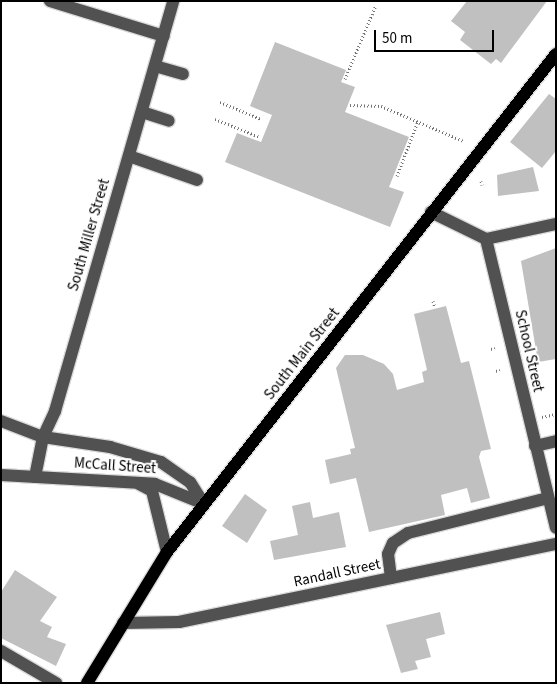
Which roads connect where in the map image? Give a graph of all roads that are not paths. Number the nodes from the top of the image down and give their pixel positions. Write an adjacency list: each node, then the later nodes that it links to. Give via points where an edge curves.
1 (50, 1): 3 (street)
2 (173, 1): 3 (street, South Miller Street)
3 (164, 36): 5 (street, South Miller Street)
4 (556, 54): 11 (main road, South Main Street)
5 (155, 66): 6 (street); 7 (street, South Miller Street)
6 (183, 74)
7 (142, 112): 8 (street); 9 (street, South Miller Street)
8 (169, 121)
9 (129, 156): 10 (street); 15 (street, South Miller Street, via 55,411)
10 (197, 180)
11 (431, 212): 13 (street); 22 (main road, South Main Street)
12 (556, 224): 13 (street)
13 (486, 239): 17 (street, School Street)
14 (1, 421): 15 (street, McCall Street)
15 (43, 437): 19 (street, South Miller Street); 22 (street, McCall Street, via 110,446 162,462 190,482)
16 (556, 442): 17 (street)
17 (535, 446): 21 (street, School Street)
18 (1, 475): 19 (street, McCall Street)
19 (35, 477): 20 (street, McCall Street)
20 (137, 483): 22 (street, McCall Street, via 176,490); 25 (street, via 152,491)
21 (548, 498): 23 (street, School Street); 26 (street, via 408,533 393,543 388,554)
22 (204, 504): 25 (main road, South Main Street)
23 (556, 528)
24 (556, 544): 26 (street, Randall Street)
25 (167, 552): 27 (main road, South Main Street)
26 (391, 578): 27 (street, Randall Street, via 179,622)
27 (123, 623): 30 (main road, South Main Street)
28 (1, 651): 29 (street)
29 (56, 683)
30 (87, 683)

